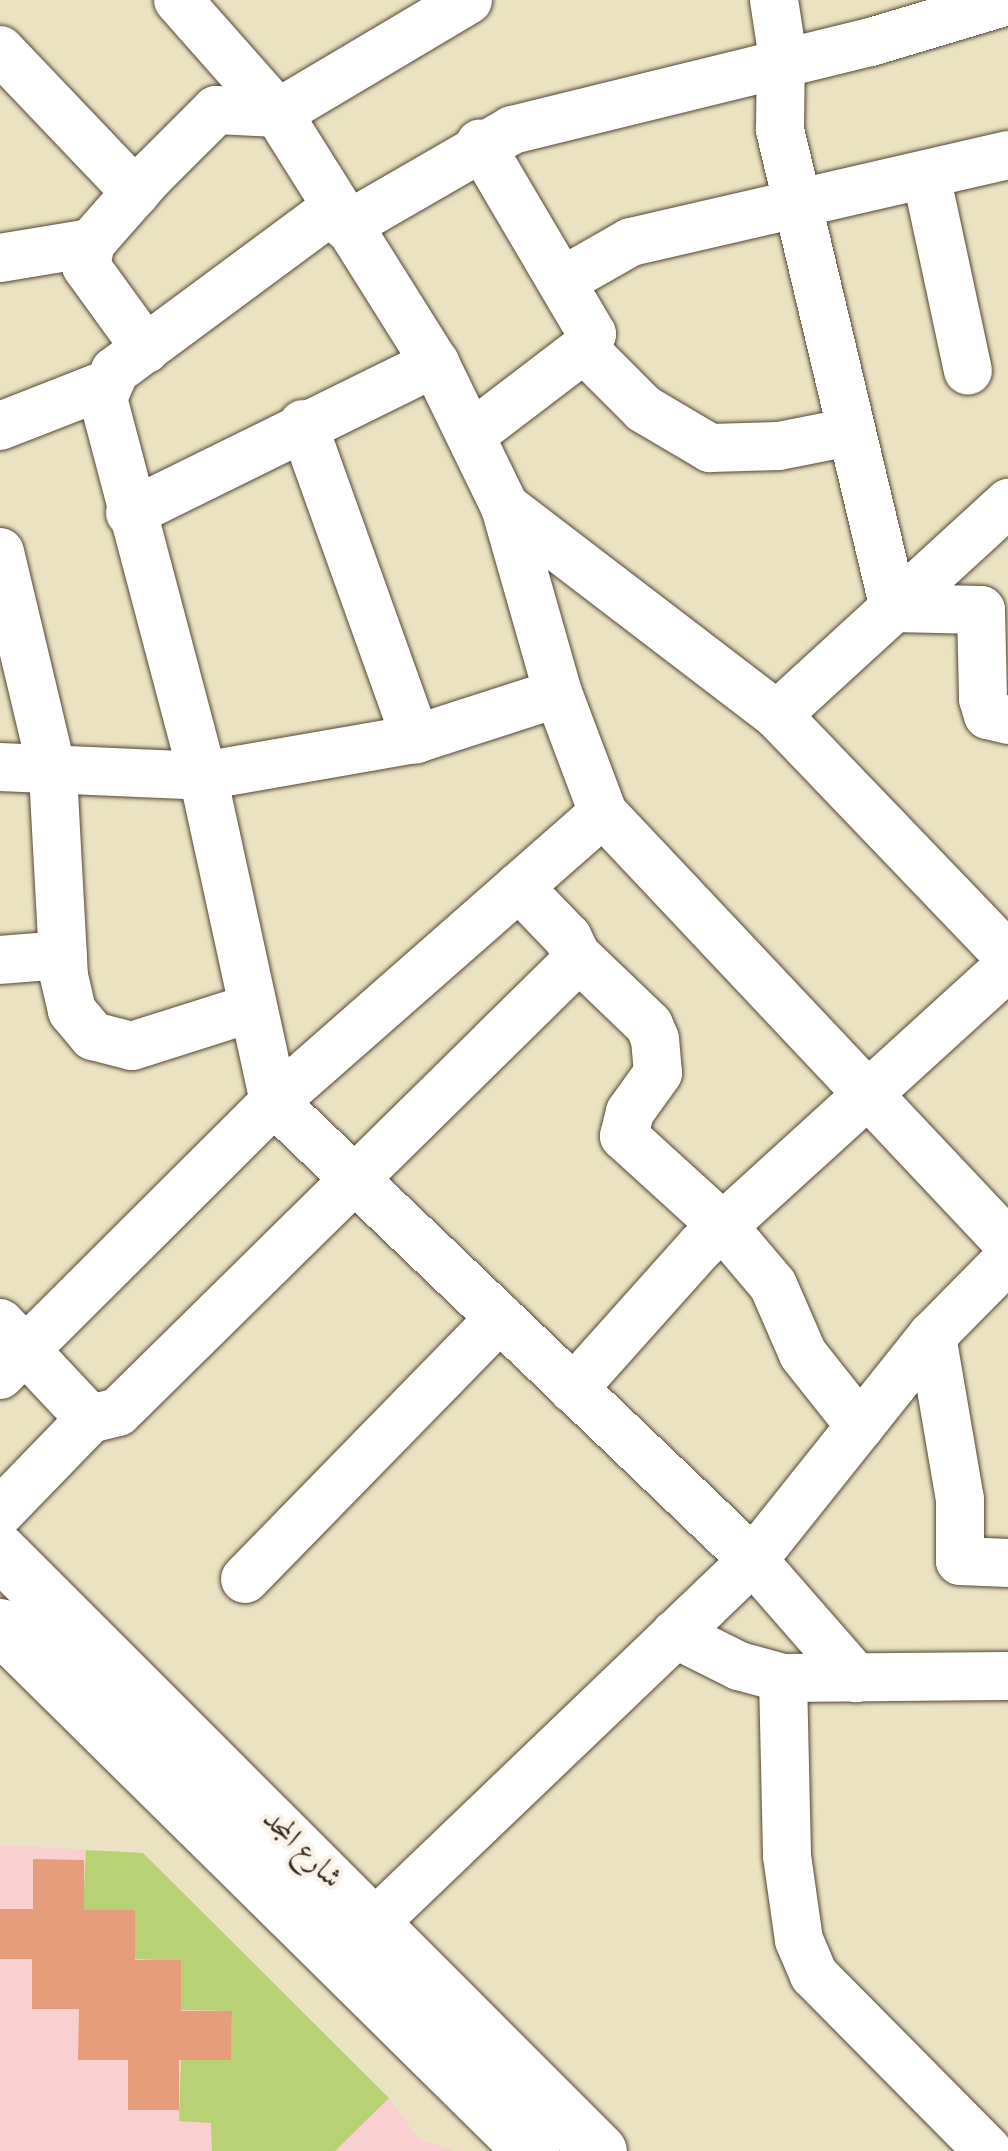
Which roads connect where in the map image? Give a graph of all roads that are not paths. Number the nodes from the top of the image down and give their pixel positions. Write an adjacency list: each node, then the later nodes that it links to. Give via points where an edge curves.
1 (178, 0): 7 (street)
2 (468, 0): 7 (street)
3 (774, 0): 6 (street)
4 (1008, 1): 6 (street)
5 (0, 50): 11 (street)
6 (778, 64): 8 (street, via 566,114); 12 (street, via 780,130)
7 (278, 114): 11 (street, via 216,110); 13 (street)
8 (480, 144): 13 (street); 16 (street)
9 (1008, 155): 10 (street)
10 (926, 175): 12 (street); 20 (street)
11 (136, 193): 14 (street)
12 (797, 206): 16 (street, via 630,242); 24 (street)
13 (341, 217): 18 (street); 19 (street)
14 (92, 243): 15 (street); 18 (street, via 89,275)
15 (0, 258)
16 (564, 280): 17 (street, via 592,325)
17 (584, 348): 24 (street, via 644,409 710,448 779,446); 25 (street)
18 (146, 349): 21 (street)
19 (435, 364): 22 (street); 25 (street)
20 (968, 371)
21 (107, 384): 23 (street); 28 (street, via 103,411)
22 (304, 424): 28 (street); 35 (street)
23 (0, 426)
24 (850, 432): 30 (street)
25 (471, 435): 27 (street)
26 (1008, 503): 30 (street)
27 (505, 508): 32 (street); 33 (street)
28 (130, 512): 38 (street)
29 (0, 552): 37 (street)
30 (894, 608): 31 (street); 33 (street)
31 (994, 609): 34 (street, via 983,700 988,715)
32 (558, 693): 35 (street); 39 (street)
33 (777, 715): 43 (street)
34 (1008, 720)
35 (416, 739): 38 (street)
36 (0, 767): 37 (street)
37 (53, 774): 38 (street); 41 (street)
38 (203, 776): 46 (street)
39 (603, 813): 40 (street); 47 (street)
40 (519, 886): 42 (street); 48 (street)
41 (63, 954): 44 (street); 46 (street, via 72,1011 108,1043 132,1046)
42 (576, 955): 49 (street); 50 (street, via 649,1025 655,1039 658,1073 630,1112 624,1136)
43 (1008, 956)
44 (0, 960)
45 (1008, 967): 47 (street)
46 (252, 1008): 48 (street)
47 (867, 1094): 50 (street); 51 (street)
48 (274, 1102): 49 (street); 55 (street)
49 (356, 1180): 53 (street); 57 (street, via 118,1412)
50 (723, 1226): 56 (street); 58 (street, via 774,1285 803,1354)
51 (1008, 1243)
52 (1008, 1260): 54 (street)
53 (500, 1318): 56 (street); 63 (street)
54 (932, 1336): 58 (street); 62 (street, via 960,1500 960,1561)
55 (9, 1348): 57 (street)
56 (573, 1389): 61 (street)
57 (90, 1418): 59 (street)
58 (860, 1426): 61 (street)
59 (0, 1512)
60 (0, 1552): 69 (main road, شارع المجد)
61 (753, 1560): 65 (street); 68 (street)
62 (1008, 1563)
63 (245, 1579)
64 (0, 1626): 69 (main road, شارع المجد)
65 (675, 1634): 67 (street, via 739,1666); 69 (street)
66 (1008, 1676): 68 (street)
67 (783, 1678): 68 (street); 72 (street, via 787,1856 799,1940 814,1976)
68 (856, 1678)
69 (357, 1939): 70 (main road, شارع المجد); 71 (main road, شارع المجد)
70 (532, 2151)
71 (599, 2151)
72 (988, 2151)

